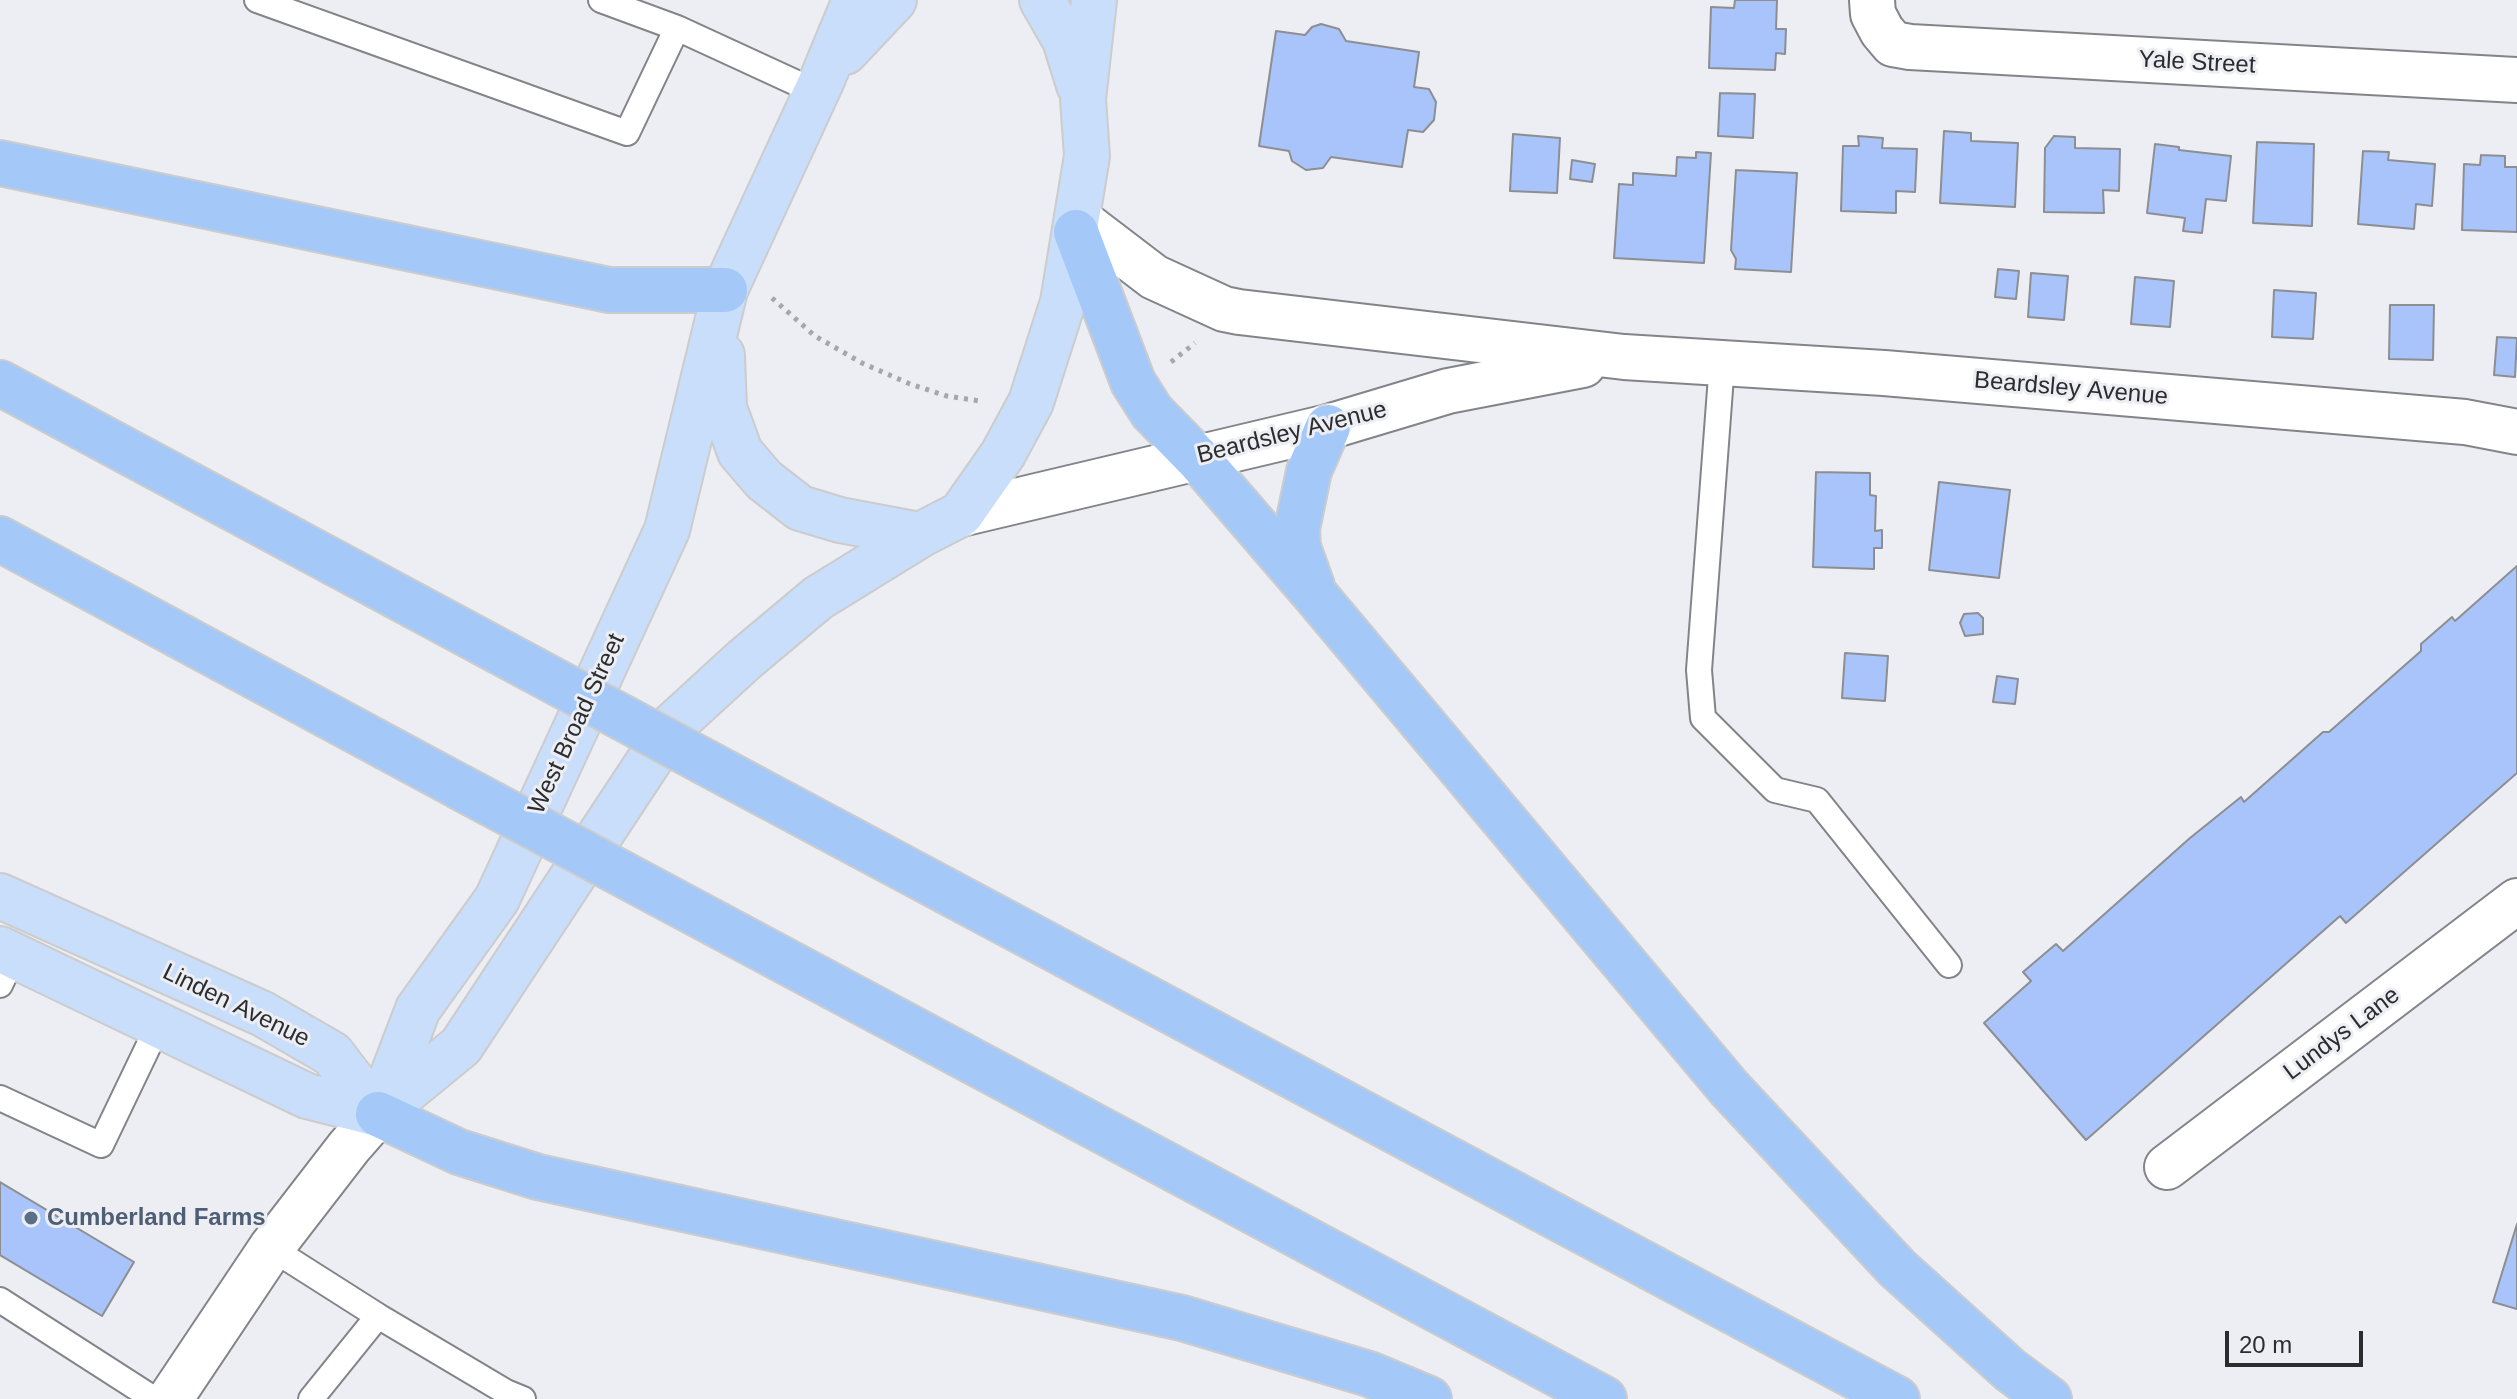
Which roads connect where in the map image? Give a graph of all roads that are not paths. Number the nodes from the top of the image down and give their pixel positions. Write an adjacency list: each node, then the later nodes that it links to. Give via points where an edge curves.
1 (257, 0): 8 (lane, via 627,133)
2 (601, 0): 8 (lane)
3 (855, 0): 10 (main road, West Broad Street)
4 (894, 0): 10 (main road, West Broad Street, via 857,36)
5 (1042, 0): 11 (main road, West Broad Street, via 1065,40)
6 (1094, 0): 11 (main road, West Broad Street)
7 (1877, 16): 9 (street, Yale Street, via 1893,44 1910,47)
8 (677, 28): 10 (lane)
9 (2517, 80)
10 (818, 87): 14 (main road, West Broad Street)
11 (1083, 99): 13 (main road, West Broad Street, via 1087,156)
12 (0, 163): 14 (highway, via 609,290)
13 (1077, 226): 15 (street, Beardsley Avenue, via 1154,277 1224,309); 20 (highway, via 1133,382 1152,412); 21 (main road, West Broad Street, via 1063,302 1031,402)
14 (723, 300): 22 (main road, West Broad Street, via 724,408 740,452 764,480 800,508); 31 (main road, West Broad Street, via 667,530 497,899 418,1009)
15 (1624, 357): 16 (street, Beardsley Avenue); 18 (street, Beardsley Avenue, via 1448,391)
16 (1722, 363): 19 (street, Beardsley Avenue, via 2465,422); 28 (lane, via 1699,670 1703,718 1775,790 1817,800)
17 (0, 383): 42 (highway, bridge)
18 (1328, 427): 20 (street, Beardsley Avenue); 24 (highway, via 1309,471 1297,529)
19 (2517, 432)
20 (1197, 458): 21 (street, Beardsley Avenue); 24 (highway)
21 (961, 514): 22 (main road, West Broad Street)
22 (920, 535): 31 (main road, West Broad Street, via 818,598 672,726 461,1046)
23 (0, 539): 41 (highway, bridge)
24 (1316, 596): 43 (highway, via 1729,1088 1897,1268)
25 (0, 896): 31 (main road, Linden Avenue, via 275,1021 332,1054)
26 (2517, 901): 32 (street, Lundys Lane)
27 (5, 963): 29 (main road, Linden Avenue)
28 (1949, 965)
29 (159, 1024): 30 (lane, via 101,1145); 31 (main road, Linden Avenue, via 307,1096)
30 (0, 1098)
31 (378, 1114): 33 (street, West Broad Street); 40 (highway, via 459,1152 538,1177 1182,1318 1369,1374)
32 (2167, 1167)
33 (271, 1248): 35 (lane); 37 (street, West Broad Street)
34 (0, 1300): 36 (lane)
35 (378, 1316): 38 (lane); 39 (lane)
36 (154, 1399)
37 (170, 1399)
38 (311, 1399)
39 (523, 1399)
40 (1429, 1399)
41 (1604, 1399)
42 (1897, 1399)
43 (2049, 1399)

